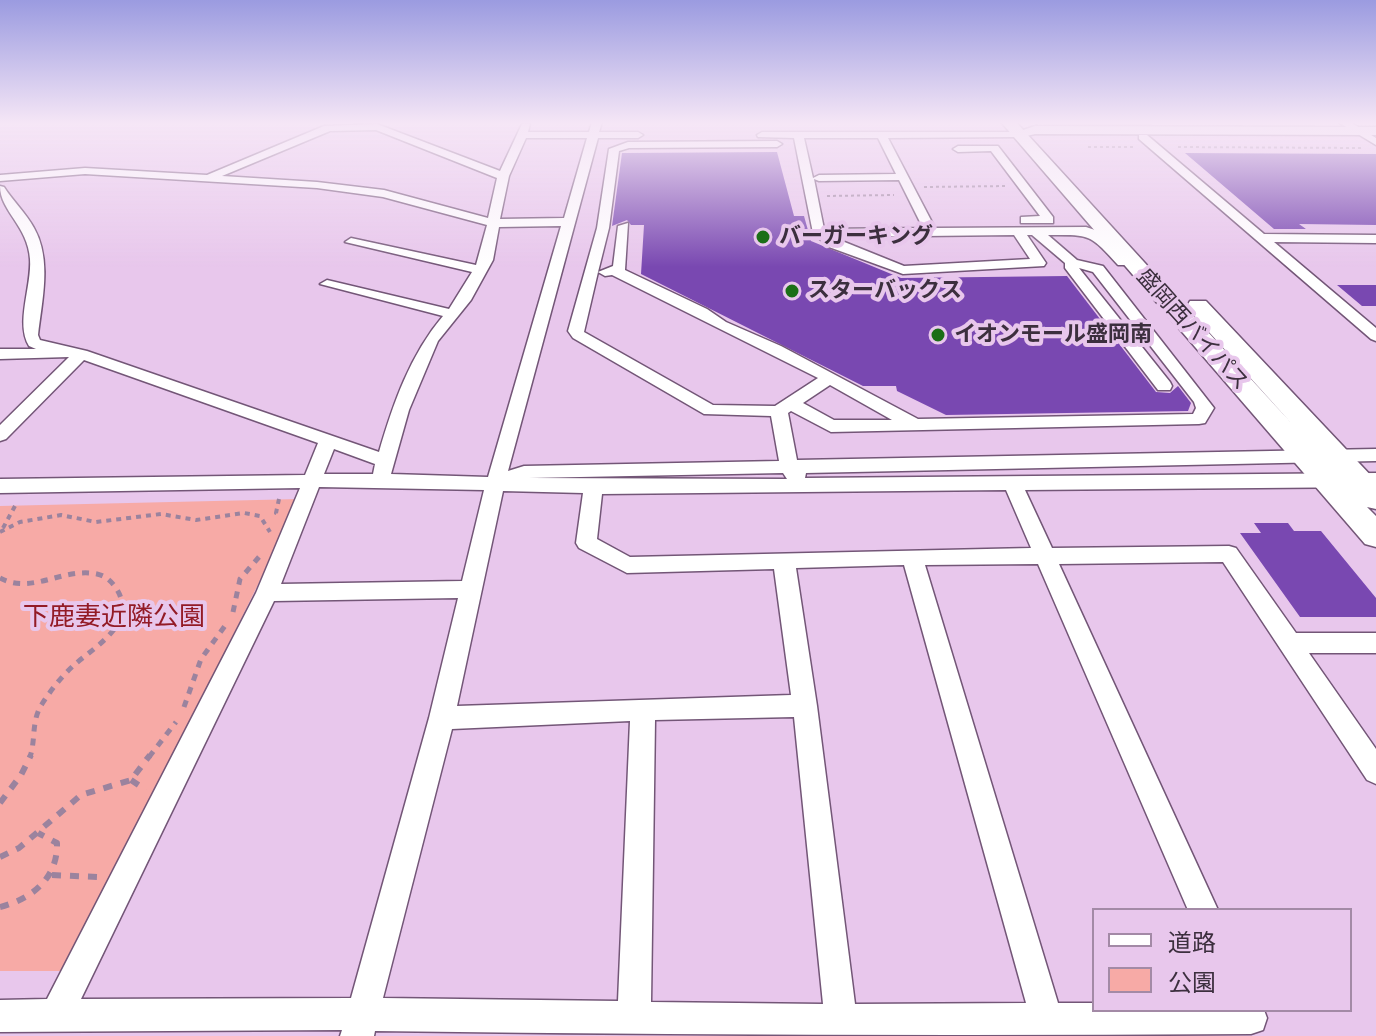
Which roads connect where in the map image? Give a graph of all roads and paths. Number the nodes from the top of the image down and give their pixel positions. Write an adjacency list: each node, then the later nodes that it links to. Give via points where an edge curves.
1 (224, 170): 13 (street)
2 (488, 170): 12 (street)
3 (506, 170): 12 (street)
4 (583, 170): 22 (street)
5 (611, 170): 36 (street, via 603,228)
6 (805, 170): 28 (street)
7 (900, 170): 14 (street)
8 (1011, 170): 25 (street, via 1049,220)
9 (1059, 170): 38 (highway, 盛岡西バイパス)
10 (1063, 170): 54 (highway, 盛岡西バイパス)
11 (1182, 170): 29 (street)
12 (503, 176): 23 (street)
13 (209, 177): 15 (street, via 85,171); 23 (street, via 384,194)
14 (903, 177): 16 (street); 25 (street)
15 (0, 178)
16 (819, 178)
17 (1018, 186): 19 (path, via 918,187)
18 (0, 189): 43 (street, via 24,220 39,255 30,335 34,343)
19 (920, 191)
20 (901, 195): 21 (path)
21 (822, 196)
22 (568, 222): 23 (street); 39 (street)
23 (494, 223): 34 (street)
24 (624, 226): 35 (street)
25 (928, 227): 27 (street); 28 (street)
26 (1035, 231): 27 (street); 33 (street); 38 (street, via 1094,233)
27 (1018, 232): 28 (street, via 1039,263 903,270 834,244)
28 (819, 233)
29 (1261, 238): 30 (street); 41 (street)
30 (1369, 239): 32 (street)
31 (351, 242): 34 (street)
32 (1376, 249)
33 (1073, 268): 45 (street); 47 (street, via 1088,264 1098,269 1202,401 1204,414 1192,421)
34 (480, 270): 40 (street)
35 (616, 271): 36 (street); 44 (street)
36 (589, 273): 39 (street)
37 (327, 284): 40 (street)
38 (1158, 292): 51 (highway, 盛岡西バイパス)
39 (562, 309): 46 (street, via 578,335 710,410); 58 (street)
40 (452, 314): 52 (street, via 431,340)
41 (1376, 336)
42 (0, 354): 43 (street)
43 (81, 354): 48 (street); 49 (street)
44 (830, 378): 46 (street); 47 (street)
45 (1164, 386)
46 (785, 407): 47 (street, via 831,426); 53 (street)
47 (915, 425)
48 (0, 435)
49 (328, 441): 52 (street); 57 (street)
50 (1376, 455): 54 (street)
51 (1304, 457): 53 (street); 54 (highway, 盛岡西バイパス)
52 (384, 460): 55 (street)
53 (789, 467): 58 (street, via 524,472); 59 (street, via 793,474 901,473)
54 (1331, 469): 56 (highway, 盛岡西バイパス); 60 (street); 68 (highway, 盛岡西バイパス)
55 (380, 480): 57 (street); 58 (street)
56 (1367, 480): 63 (highway, 盛岡西バイパス)
57 (313, 482): 61 (street); 76 (street)
58 (495, 484): 62 (street); 75 (street)
59 (956, 484): 60 (street); 62 (street)
60 (1013, 484): 71 (street)
61 (0, 486)
62 (593, 487): 73 (street, via 586,543 627,565)
63 (1376, 499)
64 (15, 506): 67 (path)
65 (276, 513): 66 (path)
66 (264, 521): 67 (path, via 244,513 196,520 161,514 96,522 61,515); 69 (path)
67 (1, 531)
68 (1376, 536)
69 (271, 541)
70 (264, 552): 84 (path, via 240,579 231,619 201,659 181,715 131,780 81,795)
71 (1044, 555): 72 (street); 77 (street, via 1229,554); 89 (street)
72 (912, 557): 73 (street); 92 (street)
73 (784, 561): 79 (street)
74 (0, 578): 83 (path, via 15,585 76,574 108,578 122,606 111,634 75,664 40,706 31,724 30,756)
75 (470, 589): 76 (street); 81 (street)
76 (267, 593): 91 (street)
77 (1288, 643): 78 (street); 82 (street)
78 (1376, 643)
79 (805, 706): 80 (street); 93 (street)
80 (643, 709): 81 (street); 95 (street)
81 (442, 718): 96 (street)
82 (1376, 771)
83 (0, 803)
84 (38, 833): 85 (path); 86 (path, via 57,843 59,855)
85 (0, 857)
86 (51, 875): 87 (path); 88 (path, via 15,904)
87 (113, 877)
88 (0, 908)
89 (1202, 908)
90 (0, 1016): 91 (street)
91 (56, 1016): 96 (street)
92 (1047, 1020): 93 (street); 94 (street)
93 (841, 1021): 95 (street)
94 (1253, 1021)
95 (612, 1024): 96 (street)
96 (359, 1025)

